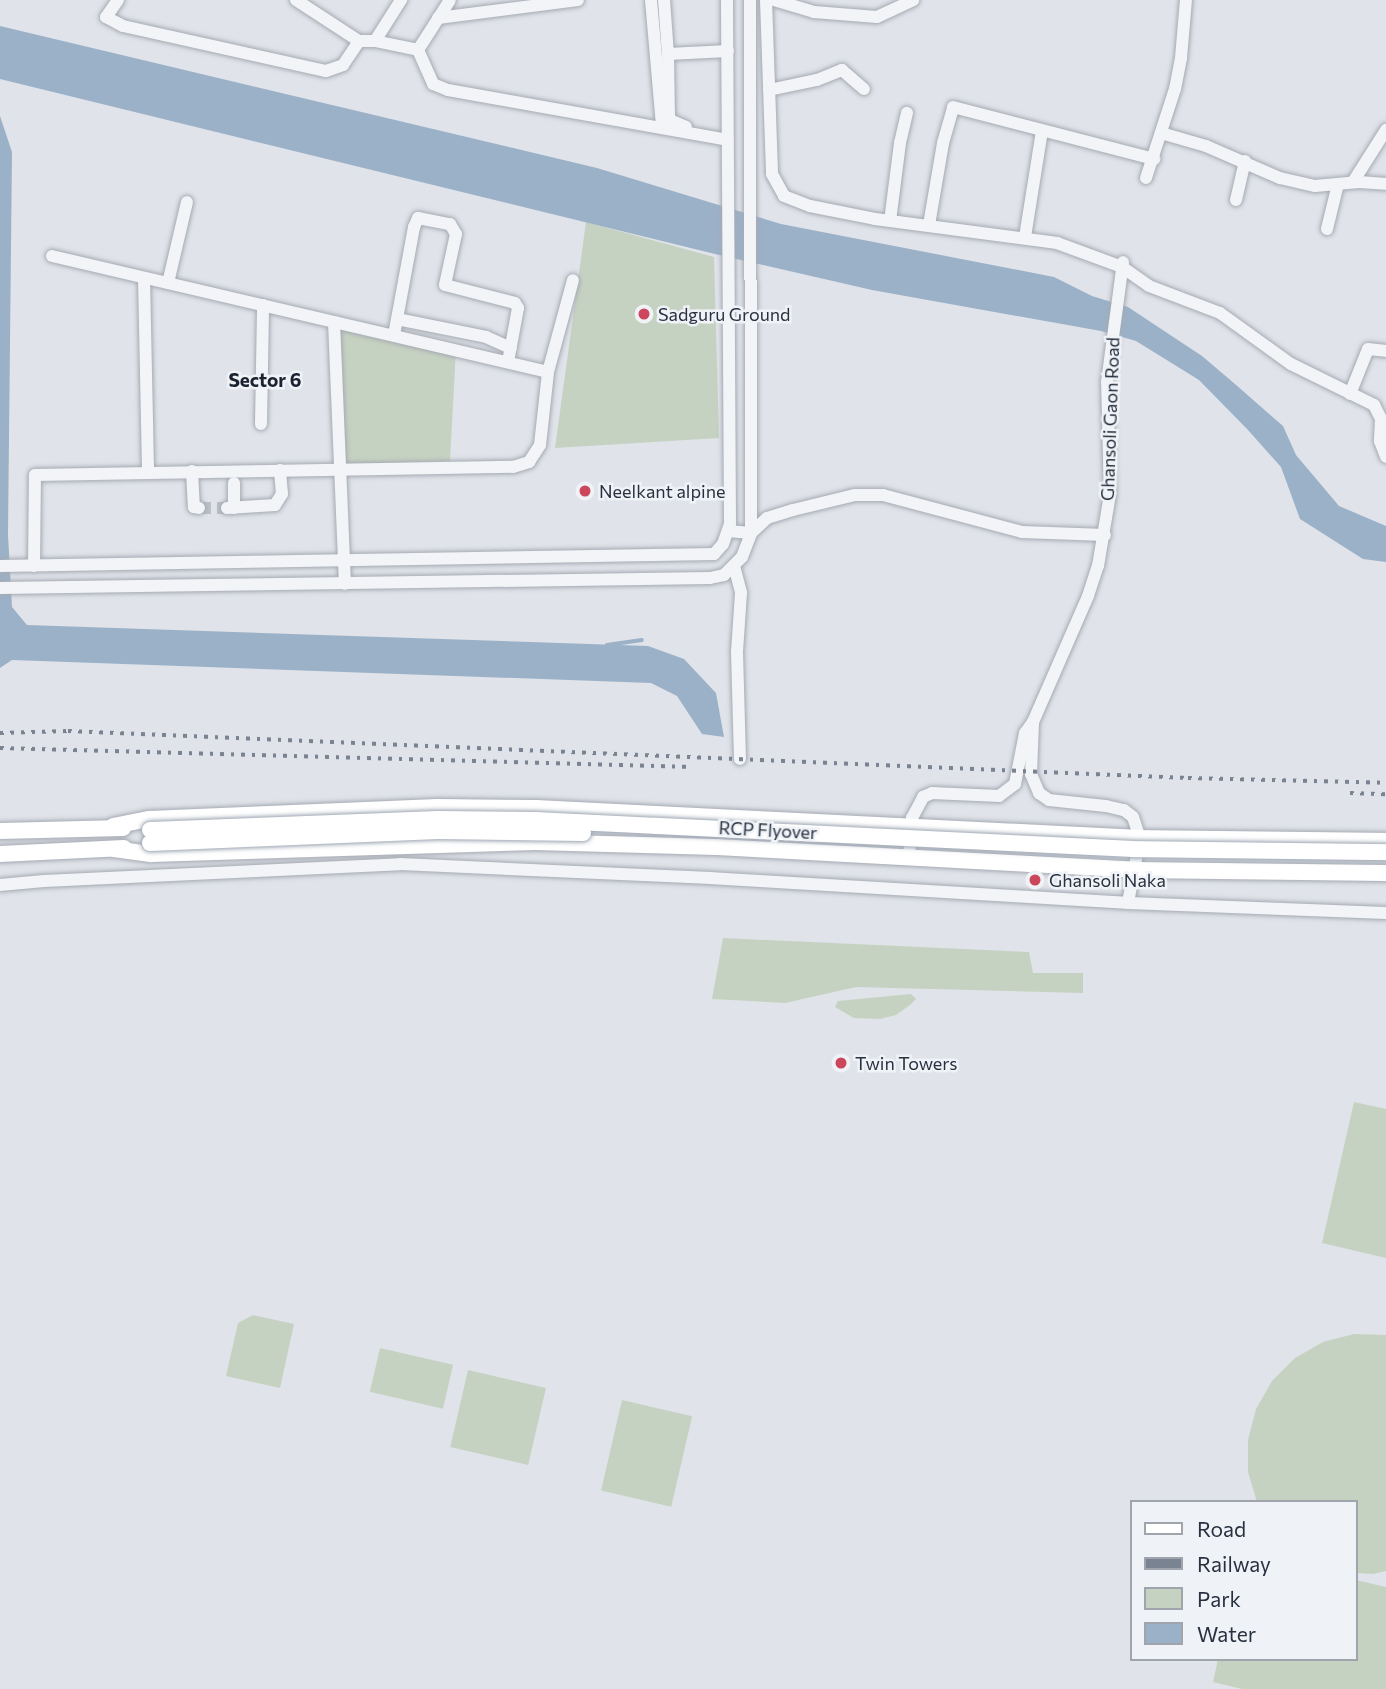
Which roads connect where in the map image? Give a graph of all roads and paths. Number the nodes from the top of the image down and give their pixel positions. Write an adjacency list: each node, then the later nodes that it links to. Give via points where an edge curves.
1 (118, 0): 15 (street, via 106,17 123,26 326,71 343,65)
2 (296, 0): 15 (street)
3 (401, 0): 16 (street)
4 (450, 0): 14 (street)
5 (578, 0): 14 (street)
6 (651, 0): 23 (street)
7 (664, 0): 19 (street)
8 (727, 0): 18 (street)
9 (750, 0): 32 (street)
10 (766, 0): 21 (street)
11 (774, 0): 12 (street, via 814,12 877,17)
12 (913, 0)
13 (1182, 1): 27 (street, via 1180,69)
14 (438, 18): 17 (street)
15 (359, 41): 16 (street)
16 (376, 41): 17 (street)
17 (418, 50): 23 (street, via 433,84 448,90)
18 (728, 51): 19 (street); 28 (street)
19 (668, 54): 24 (street, via 669,117)
20 (864, 89): 21 (street, via 842,70)
21 (769, 90): 39 (street, via 772,174 784,196 810,206)
22 (907, 113): 39 (street)
23 (662, 127): 28 (street)
24 (697, 129)
25 (1386, 130): 34 (street)
26 (1042, 131): 29 (street); 40 (street, via 953,107); 42 (street)
27 (1161, 133): 29 (street); 30 (street)
28 (728, 140): 31 (street)
29 (1154, 159): 33 (street)
30 (1245, 161): 35 (street, via 1280,178 1315,186); 37 (street)
31 (728, 164): 32 (street); 65 (street)
32 (750, 166): 66 (street)
33 (1146, 178)
34 (1353, 182): 35 (street); 36 (street)
35 (1338, 184): 41 (street)
36 (1386, 184)
37 (1236, 200)
38 (187, 202): 47 (street)
39 (890, 221): 40 (street)
40 (929, 225): 42 (street)
41 (1327, 229)
42 (1025, 237): 44 (street)
43 (52, 256): 45 (street)
44 (1122, 264): 56 (street, via 1149,286 1220,313 1291,364); 67 (street, Ghansoli Gaon Road, via 1107,382 1110,494)
45 (144, 278): 47 (street); 62 (street)
46 (573, 280): 55 (street)
47 (168, 283): 48 (street)
48 (263, 305): 50 (street); 57 (street)
49 (397, 319): 51 (street); 52 (street, via 486,337); 52 (street, via 418,218 450,224 456,234 445,285 515,303 519,315)
50 (334, 322): 51 (street); 59 (street)
51 (394, 335): 54 (street)
52 (511, 348): 54 (street)
53 (1386, 351): 56 (street, via 1368,349)
54 (508, 362): 55 (street)
55 (548, 372): 59 (street, via 540,445 529,462 513,467)
56 (1350, 394): 58 (street, via 1378,410)
57 (261, 424)
58 (1386, 457)
59 (341, 469): 60 (street); 68 (street)
60 (280, 470): 61 (street); 63 (street, via 279,502 230,508)
61 (192, 471): 62 (street); 64 (street, via 194,507)
62 (148, 472): 70 (street, via 35,475)
63 (234, 483)
64 (199, 508)
65 (728, 531): 66 (street); 68 (street, via 718,550 707,556)
66 (751, 533): 67 (street, via 767,518 793,510 855,495 883,495 1022,532); 71 (street)
67 (1105, 535): 74 (street, Ghansoli Gaon Road, via 1088,596)
68 (344, 561): 70 (street); 72 (street)
69 (0, 566): 70 (street)
70 (30, 566)
71 (734, 566): 72 (street, via 724,575 710,578); 75 (street, via 741,593 737,652)
72 (345, 584): 73 (street)
73 (0, 588)
74 (1033, 722): 77 (street, Ghansoli Gaon Road, via 1025,733 1010,790 999,796 932,793 916,807); 80 (street, via 1031,774 1039,793 1049,800 1124,810 1133,817)
75 (740, 760)
76 (113, 826): 77 (main road, via 149,818 450,807); 78 (main road); 79 (main road)
77 (911, 827): 80 (main road); 85 (street)
78 (0, 831)
79 (150, 837): 82 (main road); 83 (main road, RCP Flyover, bridge, via 438,819 536,820 1133,849); 86 (main road, RCP Flyover, bridge, via 535,831 1132,859)
80 (1140, 838): 81 (main road); 87 (street)
81 (1386, 841)
82 (114, 849): 84 (main road); 85 (main road, via 151,854 535,842)
83 (1386, 852)
84 (0, 854)
85 (909, 857): 87 (main road)
86 (1386, 862)
87 (1136, 870): 88 (main road); 90 (street)
88 (1386, 873)
89 (0, 885): 90 (street, via 400,864)
90 (1128, 903): 91 (street)
91 (1386, 913)

